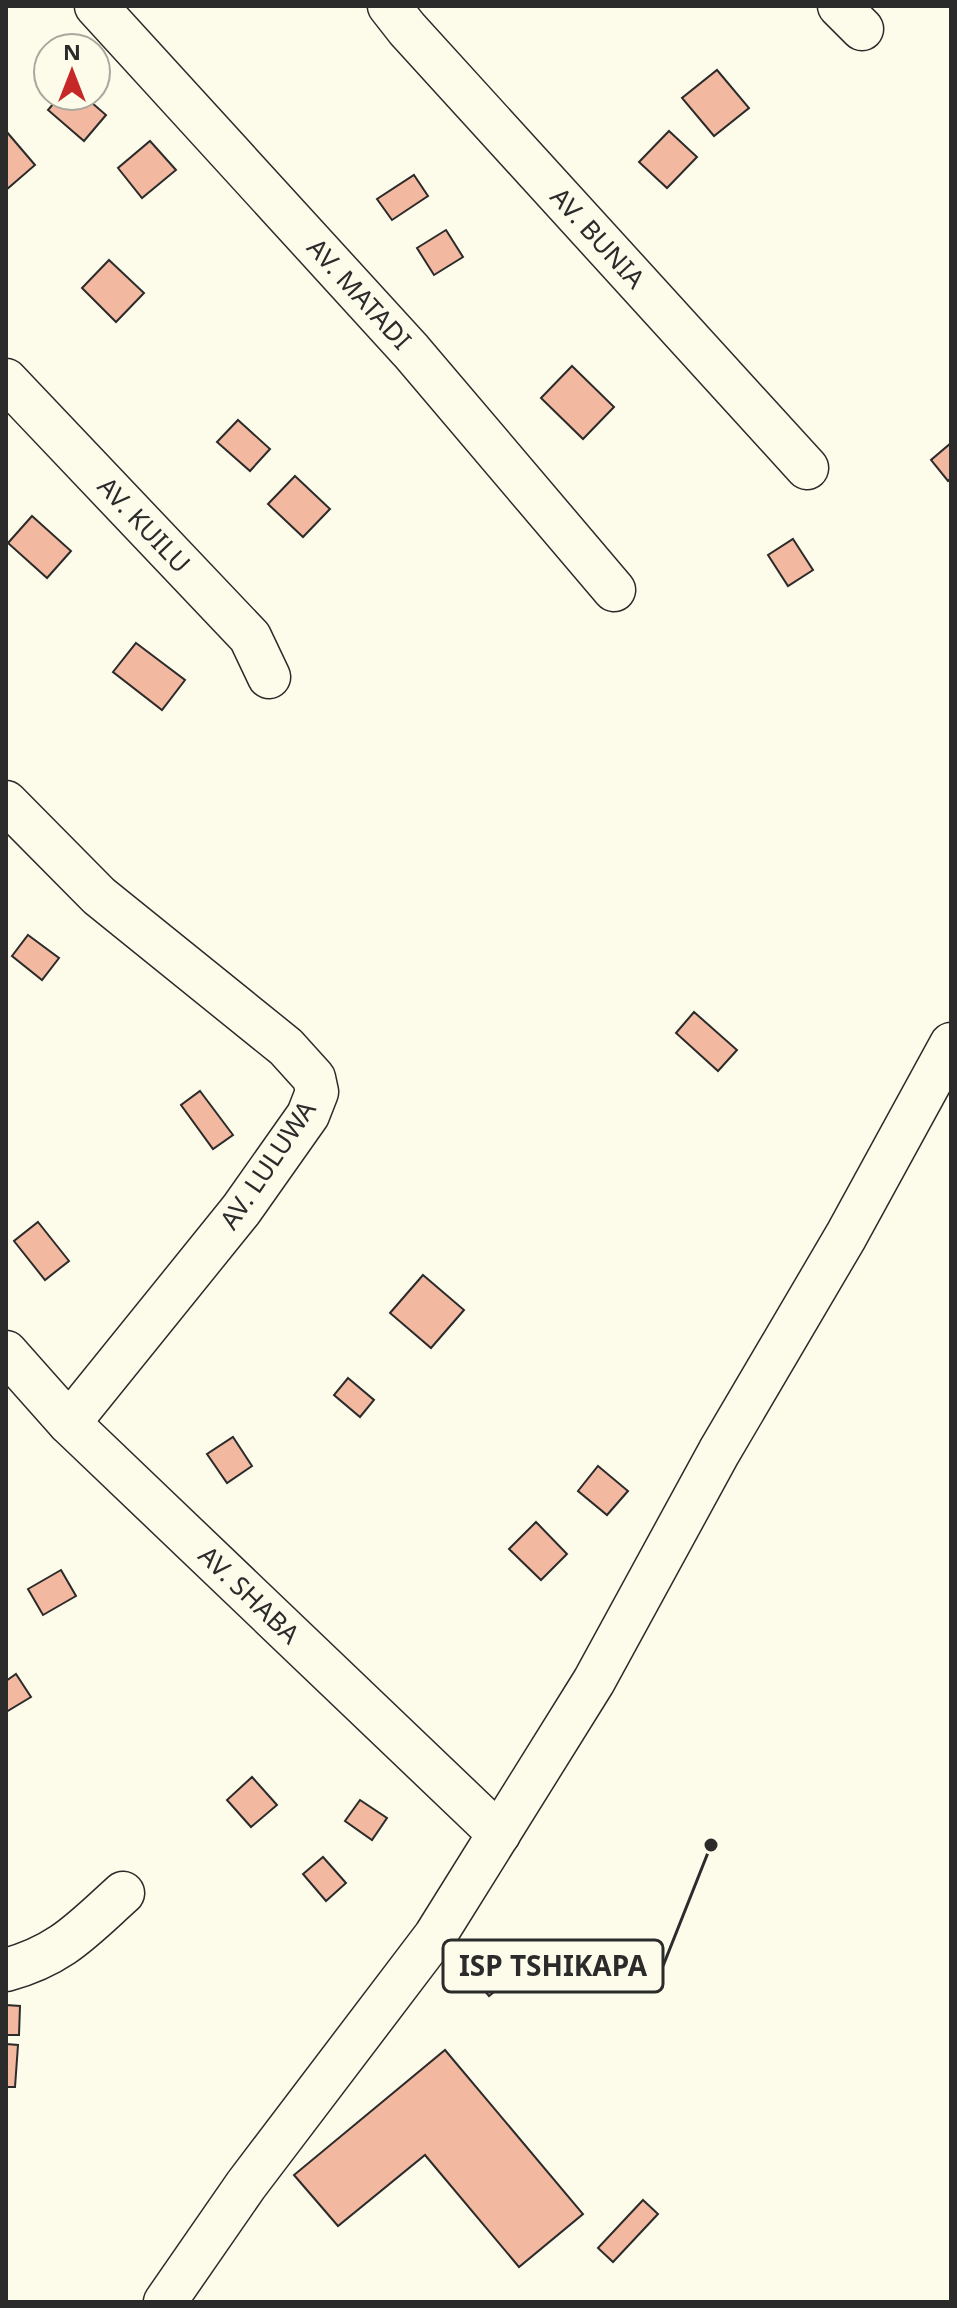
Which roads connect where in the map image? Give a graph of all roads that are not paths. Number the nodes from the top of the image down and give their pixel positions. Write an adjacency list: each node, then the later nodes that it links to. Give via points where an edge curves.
1 (96, 6): 5 (street, AV. MATADI, via 411,351)
2 (389, 6): 4 (street, AV. BUNIA)
3 (6, 380): 6 (street, AV. KUILU, via 250,637)
4 (807, 468)
5 (614, 590)
6 (269, 677)
7 (6, 802): 10 (street, AV. LULUWA, via 99,896 286,1047 314,1078 317,1092 308,1115 241,1210)
8 (951, 1044): 11 (street, via 594,1681)
9 (6, 1352): 10 (street, AV. SHABA)
10 (69, 1423): 11 (street, AV. SHABA)
11 (499, 1834): 14 (street, via 435,1936 246,2185)
12 (123, 1893): 13 (street, via 72,1940 36,1962)
13 (6, 1970)
14 (165, 2302)

